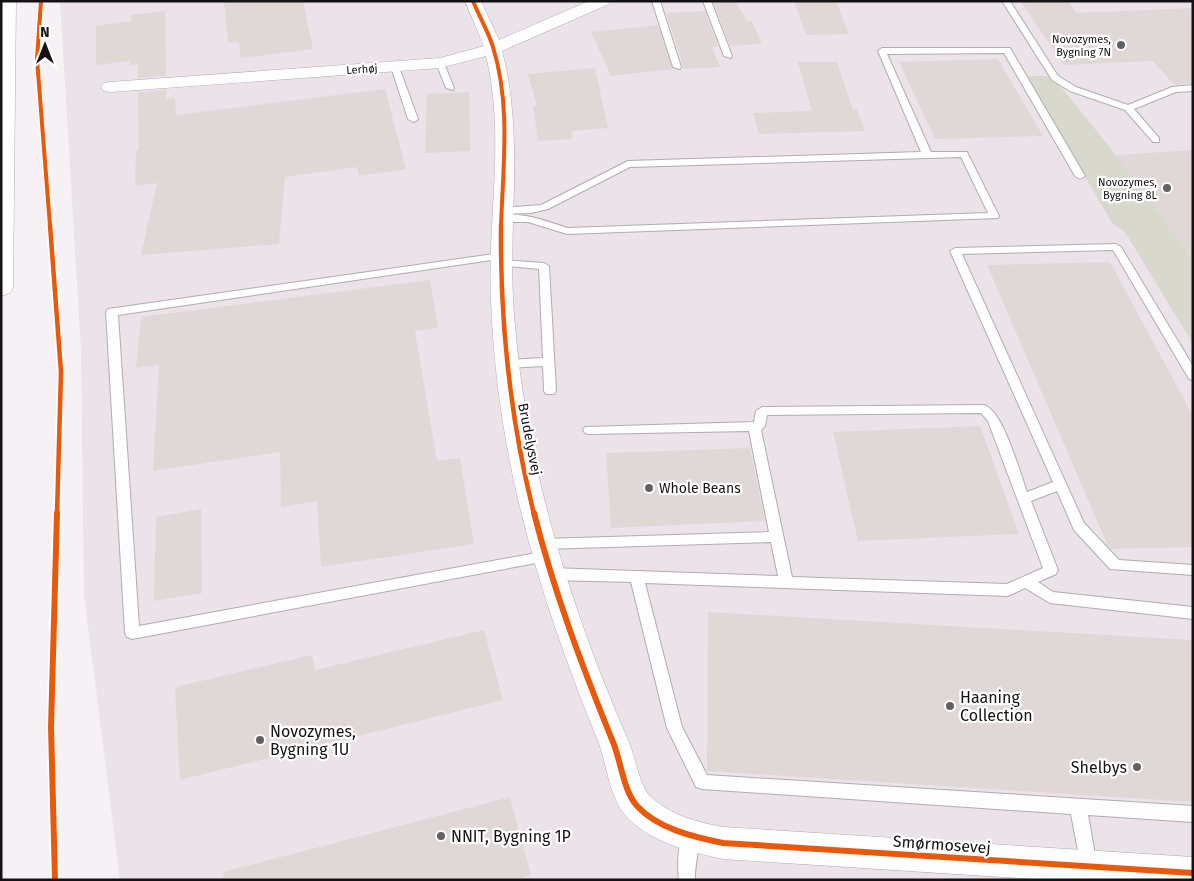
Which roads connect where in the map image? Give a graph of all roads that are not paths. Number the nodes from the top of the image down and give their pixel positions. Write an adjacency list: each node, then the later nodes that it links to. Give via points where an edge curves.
1 (7, 1): 22 (highway)
2 (473, 1): 7 (street, Brudelysvej)
3 (603, 1): 7 (street, Lerhøj)
4 (656, 1): 11 (lane)
5 (707, 1): 8 (lane)
6 (1006, 1): 15 (lane, via 1055,78 1073,90)
7 (493, 49): 9 (street, Lerhøj); 20 (street, Brudelysvej, via 504,112)
8 (728, 56)
9 (440, 63): 10 (street, Lerhøj); 13 (lane)
10 (395, 67): 12 (street, Lerhøj); 16 (lane)
11 (677, 67)
12 (110, 87)
13 (450, 88)
14 (1193, 88): 15 (lane, via 1175,89)
15 (1128, 108): 17 (lane)
16 (413, 119)
17 (1156, 140)
18 (926, 155): 19 (lane, via 882,51 1008,50); 20 (lane, via 628,164 544,207); 20 (lane, via 964,154 994,216 567,231)
19 (1080, 176)
20 (502, 215): 21 (street, Brudelysvej)
21 (501, 260): 23 (lane, via 544,266); 24 (street, Brudelysvej); 32 (lane, via 112,312 132,633)
22 (1, 288)
23 (548, 362): 24 (lane); 26 (lane)
24 (507, 364): 32 (street, Brudelysvej, via 512,413)
25 (1193, 376): 29 (lane, via 1116,247 955,251)
26 (550, 391)
27 (754, 426): 28 (lane); 30 (lane, via 760,426 762,411 984,409 994,418); 31 (lane)
28 (589, 430)
29 (1060, 484): 30 (lane); 33 (lane, via 1079,526 1115,565)
30 (1024, 498): 35 (lane, via 1051,570)
31 (777, 537): 32 (lane); 36 (lane)
32 (547, 558): 34 (lane); 40 (street, Brudelysvej, via 563,620 637,805 662,826)
33 (1193, 570)
34 (637, 577): 36 (lane); 38 (lane, via 675,728 702,782)
35 (1026, 582): 36 (lane, via 1008,590); 37 (lane, via 1050,597)
36 (786, 583)
37 (1193, 613)
38 (1078, 807): 39 (lane); 41 (lane)
39 (1193, 814)
40 (690, 836): 41 (street, Smørmosevej, via 723,843); 43 (lane)
41 (1089, 866): 42 (street, Smørmosevej)
42 (1193, 873)
43 (687, 880)

